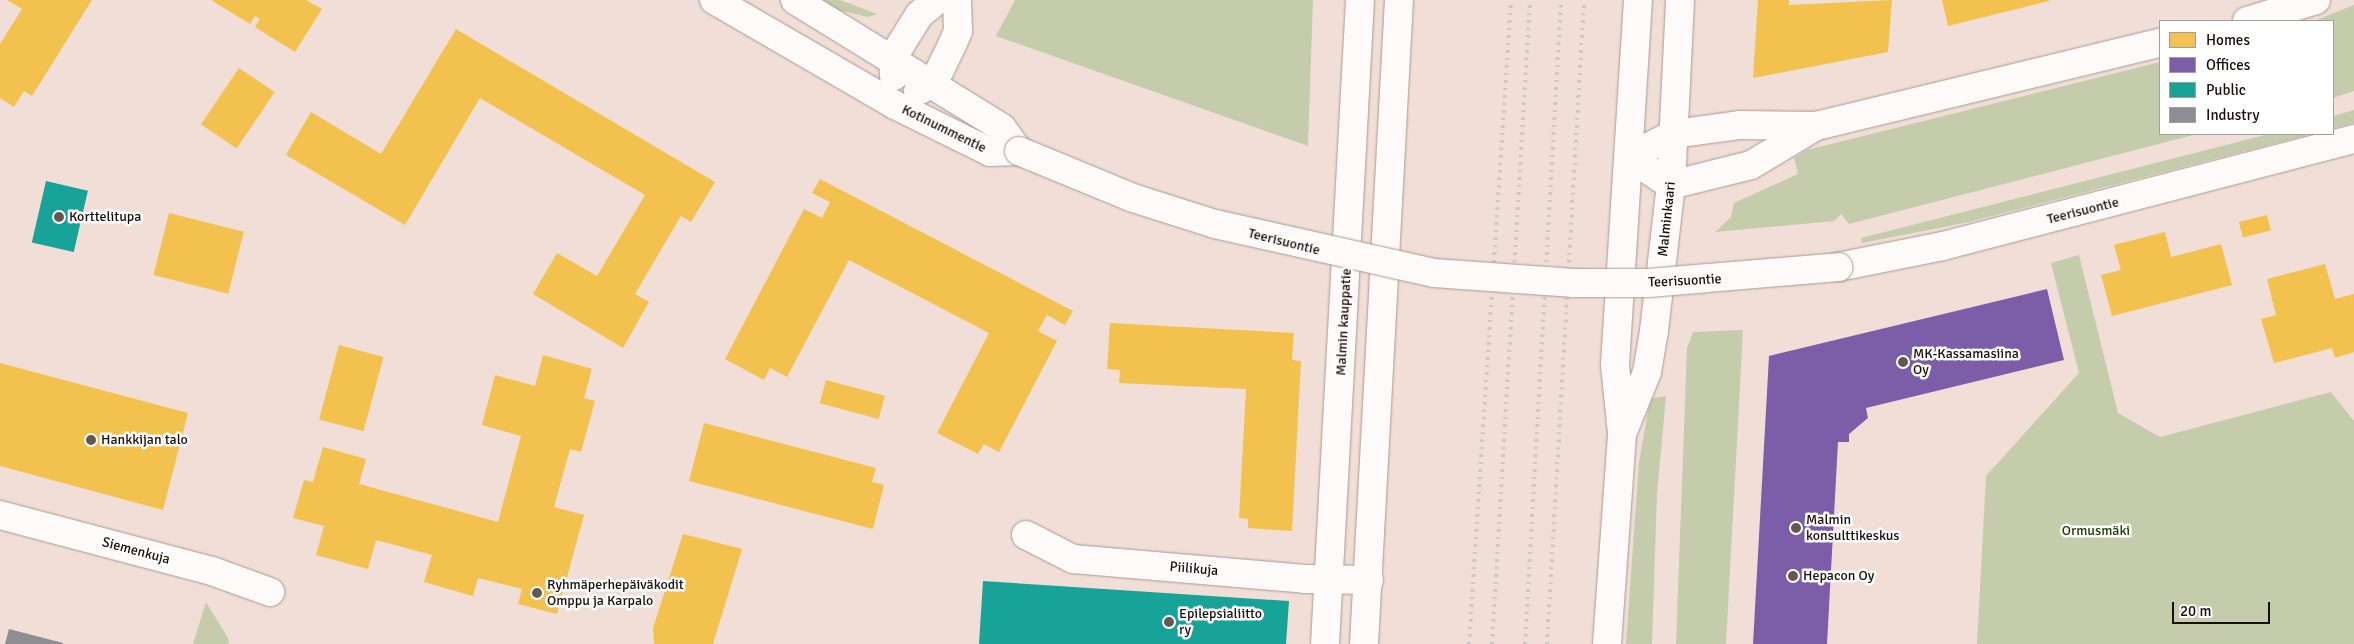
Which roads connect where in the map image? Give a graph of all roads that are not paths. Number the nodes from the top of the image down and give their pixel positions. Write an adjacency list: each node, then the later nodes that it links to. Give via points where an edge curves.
1 (714, 0): 15 (main road, Kotinummentie)
2 (795, 0): 13 (main road, Kotinummentie)
3 (937, 0): 13 (main road, via 919,15)
4 (957, 0): 14 (main road, via 958,31)
5 (1360, 0): 25 (main road, Malmin kauppatie)
6 (1399, 0): 26 (main road)
7 (1638, 0): 20 (main road, Malminkaari)
8 (1680, 0): 17 (main road, Malminkaari)
9 (2316, 0): 10 (main road)
10 (2285, 5): 11 (main road)
11 (2249, 20)
12 (2159, 43): 16 (main road)
13 (893, 57): 14 (main road, Kotinummentie); 15 (main road)
14 (934, 82): 15 (main road); 19 (main road, Kotinummentie, via 1002,128)
15 (895, 105): 19 (main road, Kotinummentie, via 990,152)
16 (1816, 126): 17 (main road, via 1740,125); 21 (main road, via 1752,165)
17 (1674, 134): 20 (main road); 21 (main road, Malminkaari)
18 (2354, 139): 19 (main road, Teerisuontie, bridge, via 1943,246 1838,267 1640,283 1434,273 1215,224 1133,198)
19 (1020, 151)
20 (1629, 157): 21 (main road); 22 (main road, Malminkaari, via 1615,365)
21 (1671, 185): 22 (main road, Malminkaari, via 1647,372)
22 (1622, 433): 30 (main road, Malminkaari)
23 (0, 515): 27 (main road, Siemenkuja, via 212,571)
24 (1026, 535): 25 (main road, Piilikuja, via 1073,559)
25 (1328, 578): 26 (main road, Piilikuja); 28 (main road, Malmin kauppatie)
26 (1368, 580): 29 (main road)
27 (270, 592)
28 (1324, 644)
29 (1364, 644)
30 (1607, 644)

